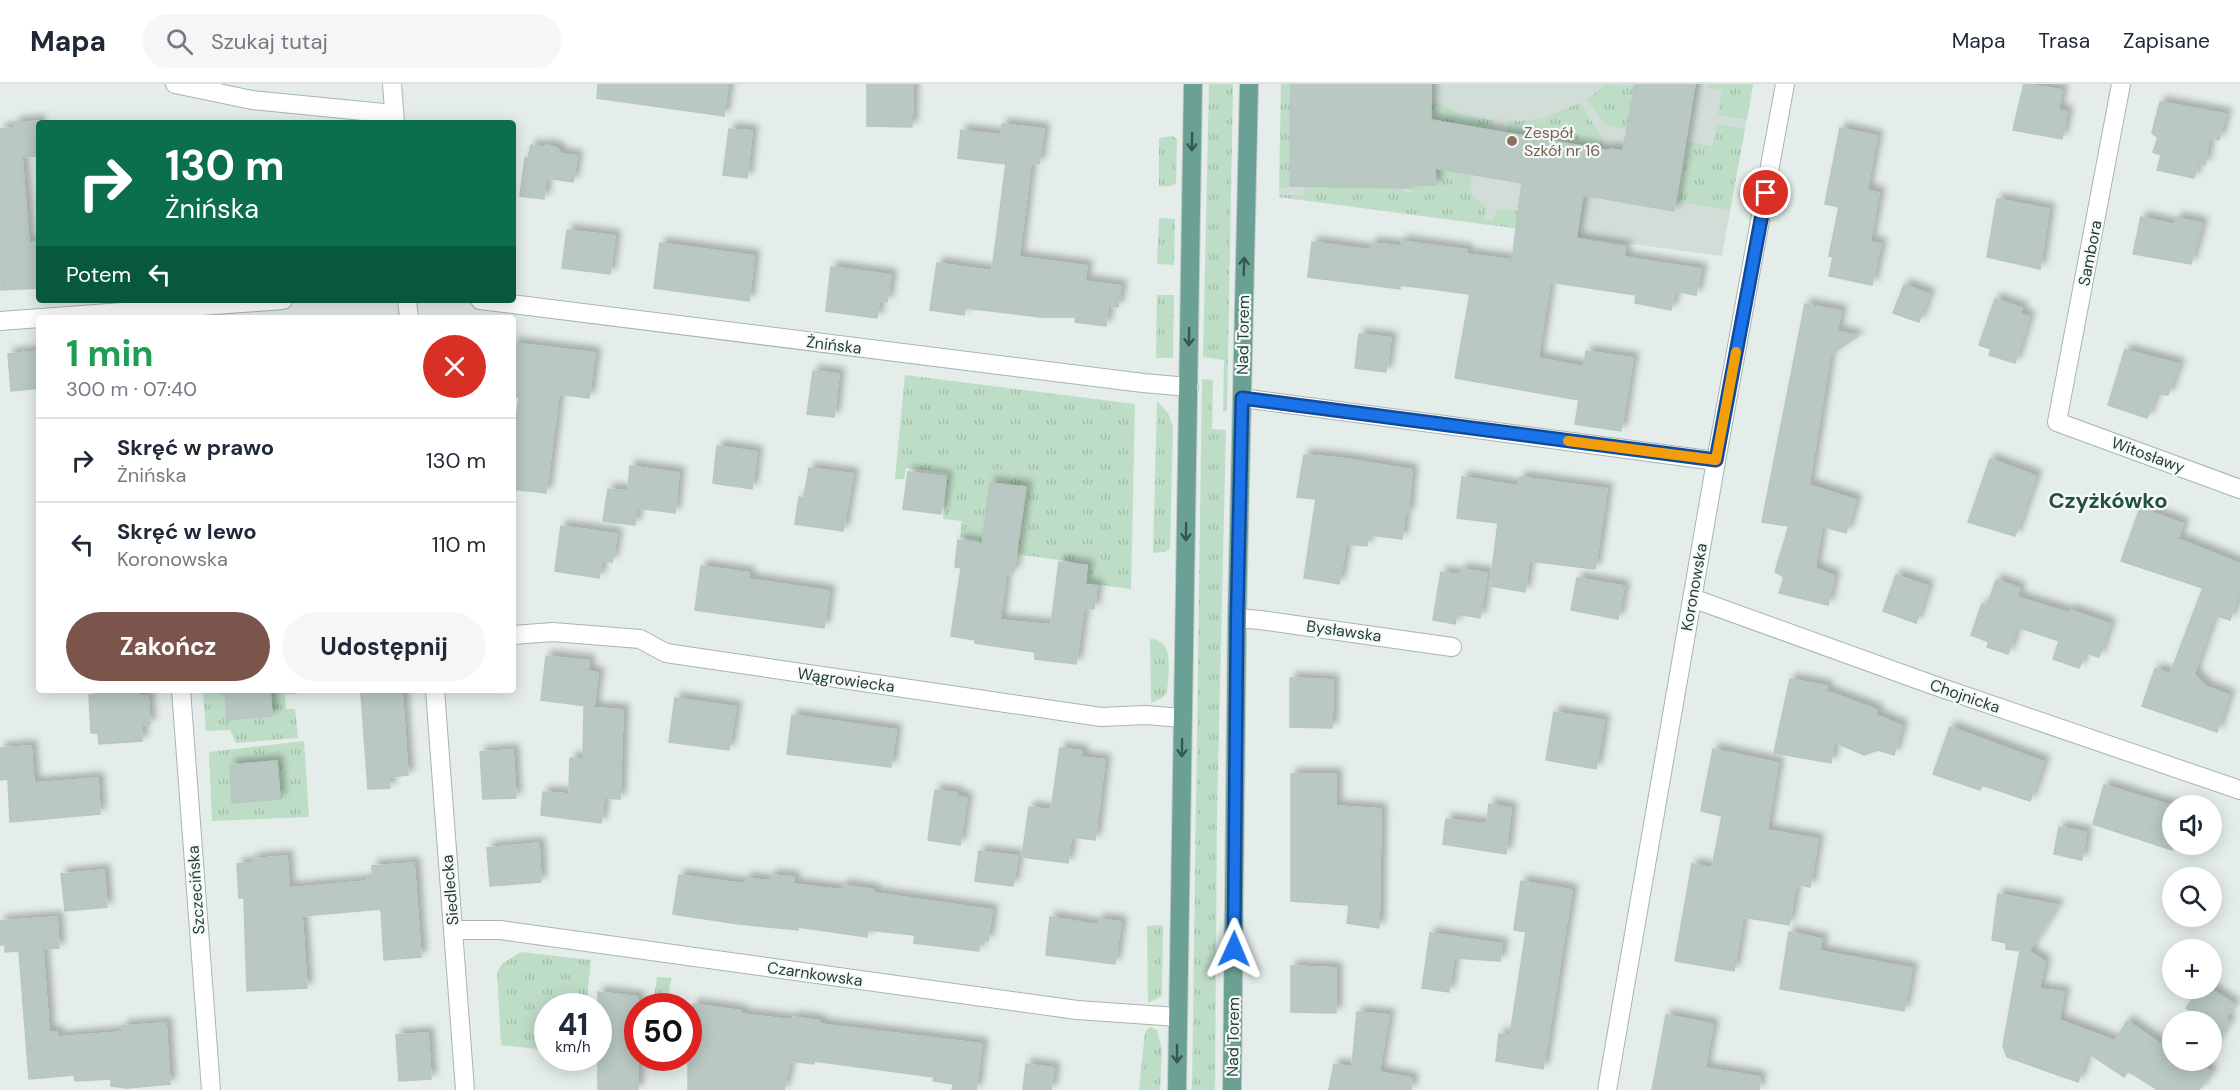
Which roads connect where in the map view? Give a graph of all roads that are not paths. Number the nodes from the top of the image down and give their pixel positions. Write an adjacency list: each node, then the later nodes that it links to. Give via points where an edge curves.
1 (175, 84): 8 (street, via 252,100)
2 (392, 84): 8 (street)
3 (1187, 84): 4 (street)
4 (1192, 84): 15 (main road, one-way to 15)
5 (1249, 84): 16 (main road, Nad Torem, one-way to 5)
6 (1785, 84): 18 (street, Koronowska)
7 (2121, 84): 17 (street, Sambora)
8 (394, 118)
9 (255, 303): 11 (street)
10 (504, 303): 15 (street, Żnińska)
11 (152, 314): 12 (street)
12 (130, 315)
13 (36, 319): 14 (street)
14 (0, 321)
15 (1189, 387): 26 (main road, one-way to 26)
16 (1242, 398): 18 (street); 21 (main road, Nad Torem)
17 (2057, 422): 19 (street, Witosławy)
18 (1716, 460): 20 (street, Koronowska)
19 (2240, 489)
20 (1692, 598): 27 (street, Chojnicka); 34 (street, Koronowska)
21 (1237, 618): 23 (street, Bysławska); 33 (main road, Nad Torem)
22 (516, 635): 26 (street, Wągrowiecka, via 553,632 640,639 666,653 1066,712 1101,717)
23 (1452, 646)
24 (181, 693): 30 (street, Szczecińska)
25 (435, 693): 28 (street, Siedlecka)
26 (1182, 718): 29 (main road, one-way to 29)
27 (2240, 790)
28 (453, 930): 29 (street, Czarnkowska, via 500,930 1077,1010); 31 (street, Siedlecka)
29 (1178, 1017): 32 (main road, one-way to 32)
30 (211, 1090)
31 (465, 1090)
32 (1177, 1090)
33 (1232, 1090)
34 (1607, 1090)

